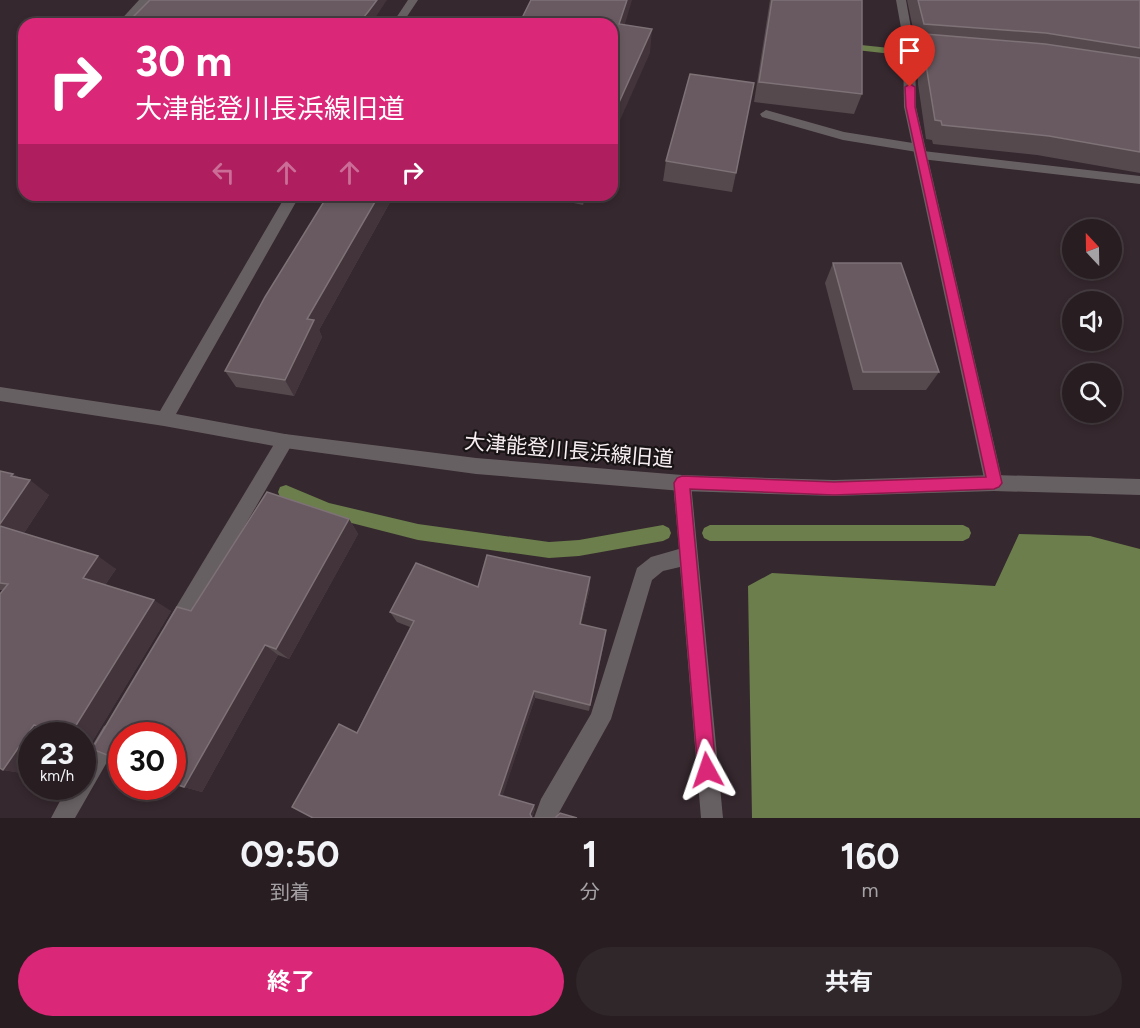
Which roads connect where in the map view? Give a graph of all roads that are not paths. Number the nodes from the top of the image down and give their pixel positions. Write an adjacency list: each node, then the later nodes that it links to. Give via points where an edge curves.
1 (145, 0): 4 (street)
2 (413, 0): 5 (street)
3 (901, 0): 6 (street)
4 (128, 18)
5 (401, 18)
6 (909, 48): 7 (street); 9 (street, via 910,107)
7 (955, 52)
8 (766, 114): 9 (street, via 843,136)
9 (920, 151): 10 (street); 16 (street)
10 (1140, 180)
11 (290, 201): 13 (street)
12 (0, 394): 13 (street, 大津能登川長浜線旧道)
13 (164, 419): 14 (street, 大津能登川長浜線旧道)
14 (285, 441): 15 (street, 大津能登川長浜線旧道, via 476,466); 19 (street)
15 (682, 483): 16 (street, 大津能登川長浜線旧道, via 834,488); 18 (street)
16 (994, 483): 17 (street, 大津能登川長浜線旧道)
17 (1140, 487)
18 (688, 556): 24 (street, via 658,563 644,574 600,719); 25 (street)
19 (166, 642)
20 (124, 713): 21 (street)
21 (96, 761)
22 (73, 800): 23 (street)
23 (62, 818)
24 (545, 818)
25 (712, 818)

